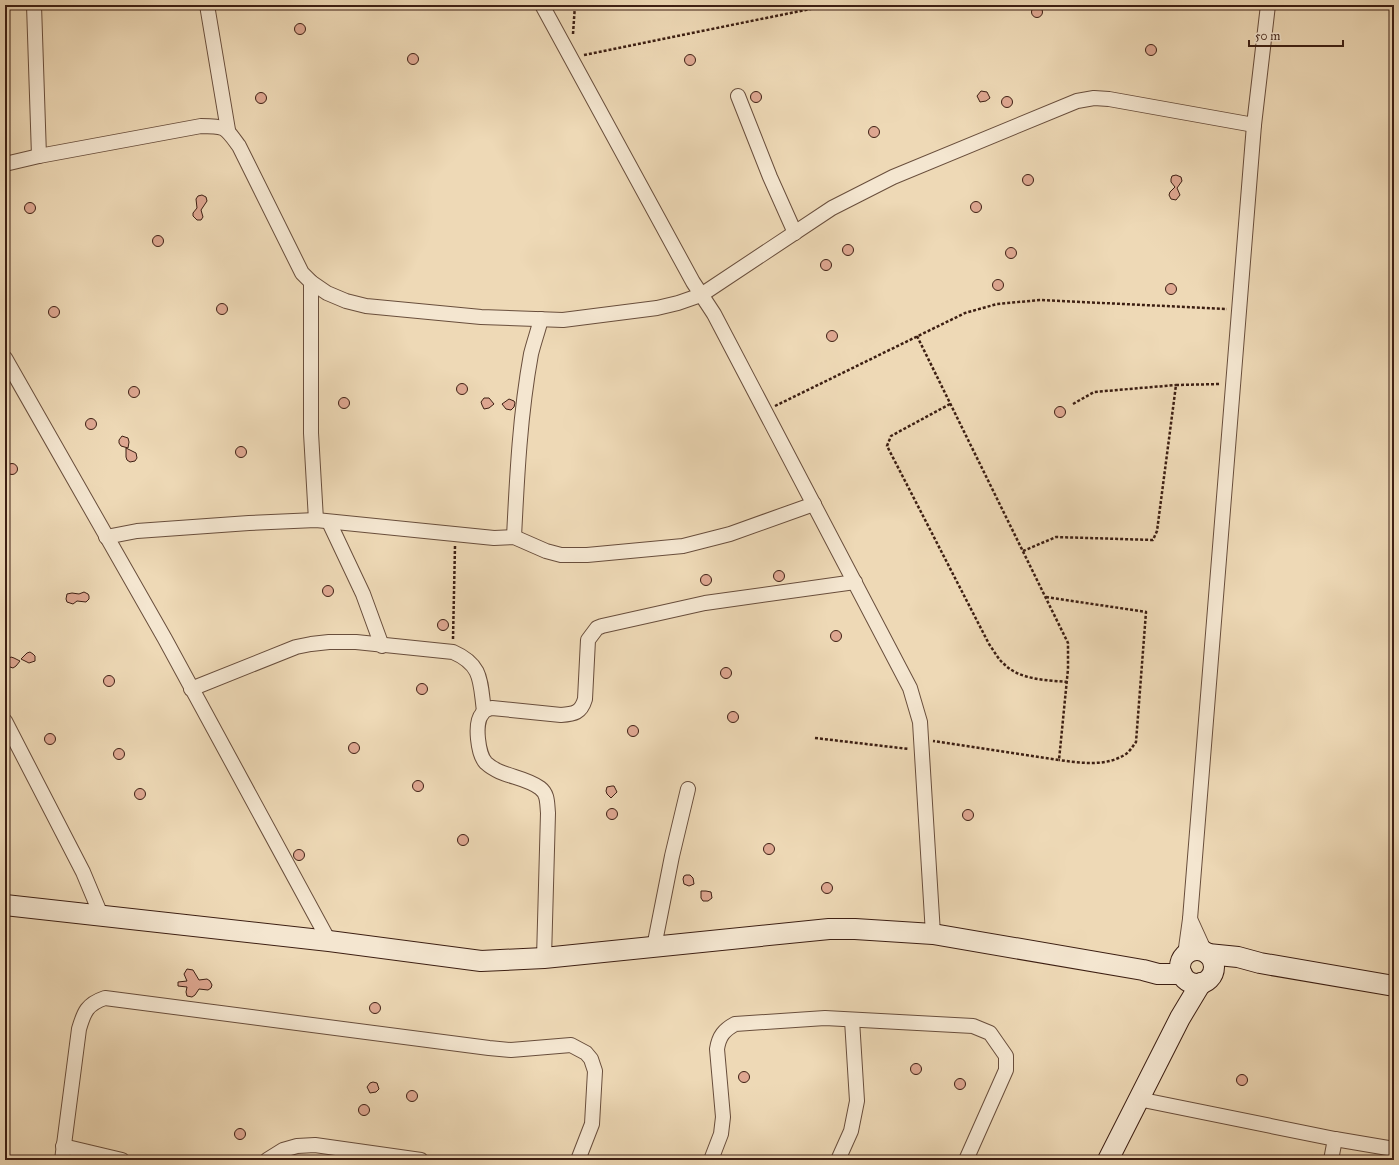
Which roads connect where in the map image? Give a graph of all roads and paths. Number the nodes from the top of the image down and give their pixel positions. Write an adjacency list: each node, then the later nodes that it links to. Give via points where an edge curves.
1 (34, 5): 11 (street)
2 (207, 5): 10 (street)
3 (542, 5): 7 (street)
4 (575, 5): 7 (path)
5 (830, 5): 7 (path)
6 (1268, 5): 9 (street)
7 (571, 58): 15 (street)
8 (738, 96): 13 (street)
9 (1254, 125): 13 (street, via 1109,99 1077,101 893,177 832,208); 16 (street)
10 (228, 130): 11 (street, via 217,126 201,126); 14 (street, via 239,146 302,273)
11 (39, 156): 12 (street)
12 (5, 164)
13 (795, 233): 15 (street)
14 (311, 282): 17 (street, via 327,293 366,306 481,317); 26 (street, via 311,433)
15 (701, 295): 17 (street, via 657,308 563,320); 24 (street, via 714,314)
16 (1240, 309): 18 (path, via 1040,300 997,304 965,313); 20 (street)
17 (541, 319): 29 (street, via 532,353 524,404 518,456)
18 (917, 336): 22 (path); 24 (path)
19 (5, 358): 28 (street)
20 (1233, 384): 21 (path); 45 (street)
21 (1176, 385): 23 (path, via 1094,392); 30 (path, via 1157,531 1153,540 1056,537)
22 (950, 404): 30 (path); 35 (path, via 891,436 886,446 989,644 1004,665 1018,674 1036,679)
23 (1073, 404)
24 (765, 410): 25 (street)
25 (814, 504): 29 (street, via 730,534 683,546 587,555 561,554 546,551); 31 (street)
26 (322, 521): 27 (street); 28 (street, via 137,531); 33 (street, via 363,594)
27 (455, 534): 29 (street, via 494,538); 34 (path)
28 (106, 537): 36 (street)
29 (514, 537)
30 (1023, 551): 32 (path)
31 (855, 582): 37 (street, via 705,602 602,626 597,628 588,640 584,699 578,712 561,715 492,708); 40 (street, via 910,688 920,722)
32 (1046, 597): 35 (path, via 1068,643); 41 (path, via 1146,612 1136,742 1127,753 1110,761 1086,764)
33 (382, 646): 34 (street); 36 (street, via 330,642 296,647)
34 (453, 652): 37 (street, via 472,664 478,672)
35 (1067, 682): 41 (path)
36 (191, 689): 47 (street)
37 (484, 711): 50 (street, via 479,719 478,744 486,763 501,772 531,782 546,794 548,813)
38 (5, 721): 44 (street, via 83,872)
39 (816, 738): 40 (path)
40 (921, 745): 41 (path); 46 (street)
41 (1059, 760)
42 (688, 788): 48 (street)
43 (5, 905): 44 (street)
44 (101, 915): 47 (street)
45 (1190, 919): 49 (street); 52 (street)
46 (933, 934): 48 (street, via 829,929); 52 (street, via 1158,974)
47 (329, 941): 50 (street, via 481,961)
48 (654, 947): 50 (street)
49 (1206, 953): 51 (street); 52 (street, via 1214,964)
50 (544, 958)
51 (1260, 963): 52 (street); 53 (street)
52 (1191, 971): 55 (street, via 1180,1018)
53 (1394, 986)
54 (852, 1020): 64 (street, via 825,1018 735,1024 726,1029 718,1041 723,1117 721,1134); 65 (street, via 858,1101 851,1131); 66 (street, via 973,1026 990,1033 1006,1056 1006,1070)
55 (1138, 1099): 56 (street); 67 (street)
56 (1335, 1139): 58 (street); 68 (street)
57 (63, 1146): 59 (street); 60 (street); 63 (street, via 79,1029 87,1009 94,1001 105,998 489,1048 511,1050 571,1045 586,1053 595,1071 592,1124)
58 (1394, 1149)
59 (62, 1160)
60 (122, 1160)
61 (267, 1160): 62 (street, via 283,1150 315,1145)
62 (421, 1160)
63 (578, 1160)
64 (711, 1160)
65 (838, 1160)
66 (966, 1160)
67 (1108, 1160)
68 (1331, 1160)

